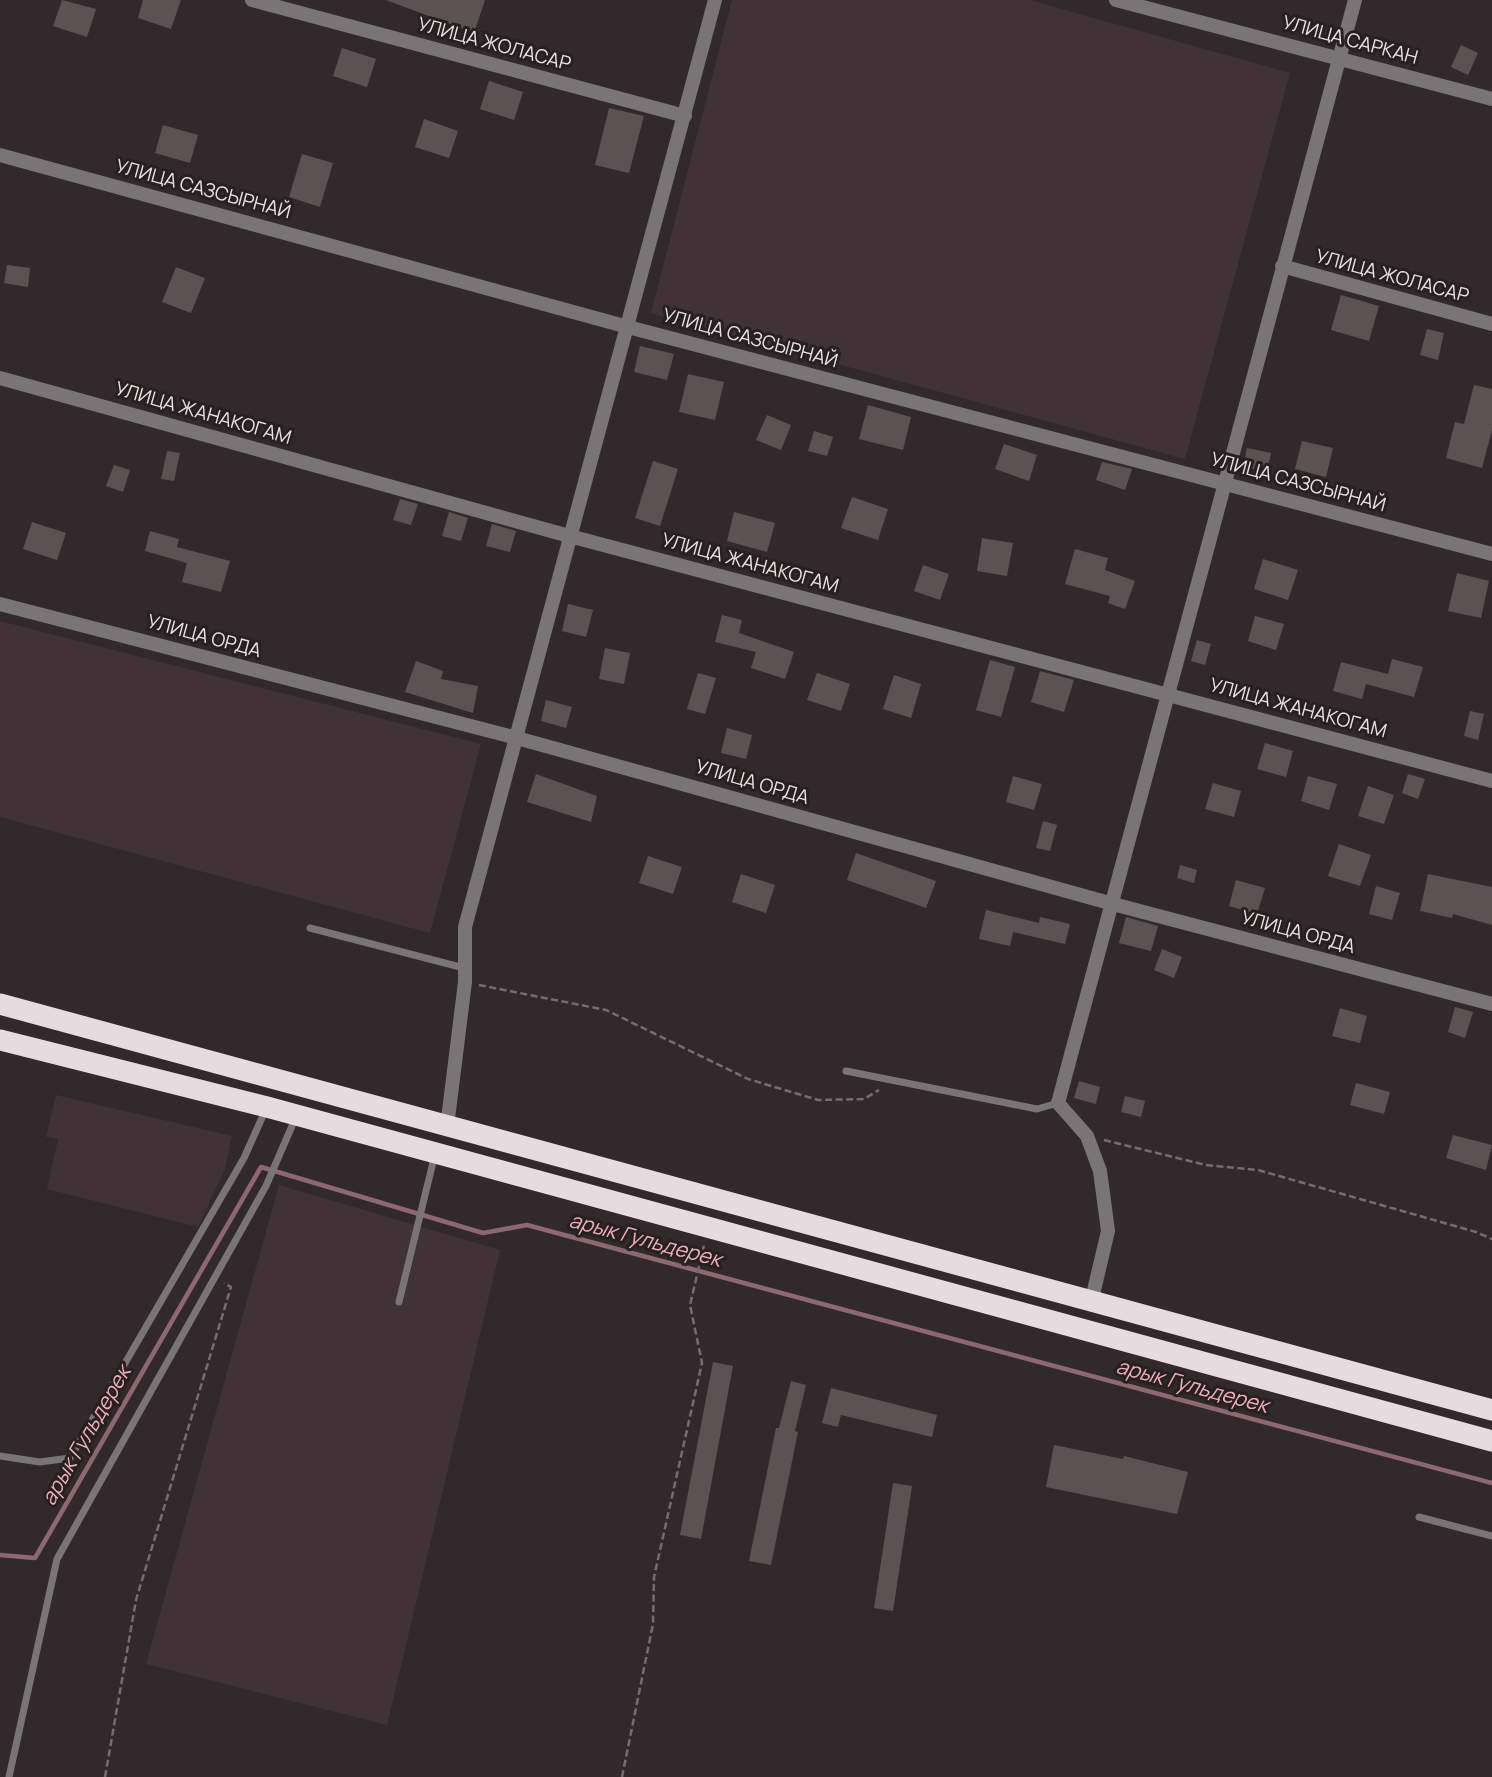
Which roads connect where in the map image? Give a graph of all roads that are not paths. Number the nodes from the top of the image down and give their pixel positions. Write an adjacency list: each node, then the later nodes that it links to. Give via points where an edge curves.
1 (251, 0): 7 (street, УЛИЦА ЖОЛАСАР)
2 (715, 0): 7 (street)
3 (1116, 0): 5 (street, УЛИЦА САРКАН)
4 (1355, 0): 5 (street)
5 (1339, 58): 6 (street, УЛИЦА САРКАН); 9 (street)
6 (1492, 99)
7 (685, 116): 11 (street)
8 (0, 155): 11 (street, УЛИЦА САЗСЫРНАЙ)
9 (1282, 266): 10 (street, УЛИЦА ЖОЛАСАР); 13 (street)
10 (1492, 324)
11 (628, 327): 13 (street, УЛИЦА САЗСЫРНАЙ); 14 (street)
12 (0, 378): 14 (street, УЛИЦА ЖАНАКОГАМ)
13 (1227, 484): 15 (street, УЛИЦА САЗСЫРНАЙ); 17 (street)
14 (571, 536): 17 (street, УЛИЦА ЖАНАКОГАМ); 18 (street)
15 (1492, 554)
16 (0, 604): 18 (street, УЛИЦА ОРДА)
17 (1167, 693): 19 (street, УЛИЦА ЖАНАКОГАМ); 20 (street)
18 (517, 738): 20 (street, УЛИЦА ОРДА); 22 (street, via 465,927)
19 (1492, 781)
20 (1113, 904): 24 (street, УЛИЦА ОРДА); 27 (street)
21 (310, 929): 22 (lane)
22 (465, 975): 30 (street)
23 (0, 1004): 30 (highway)
24 (1492, 1004)
25 (0, 1040): 28 (highway)
26 (846, 1071): 27 (lane, via 1037,1109)
27 (1058, 1103): 33 (street, via 1087,1136 1101,1171 1108,1231)
28 (267, 1107): 29 (highway); 38 (lane, via 244,1158 70,1458 40,1462)
29 (296, 1115): 31 (highway); 41 (lane, via 266,1186 57,1559)
30 (447, 1128): 33 (highway)
31 (435, 1153): 32 (lane); 35 (highway)
32 (399, 1302)
33 (1091, 1303): 34 (highway)
34 (1121, 1311): 35 (highway); 36 (highway)
35 (1113, 1339): 37 (highway)
36 (1492, 1410)
37 (1492, 1441)
38 (0, 1456)
39 (1419, 1517): 40 (lane)
40 (1492, 1535)
41 (9, 1777)

